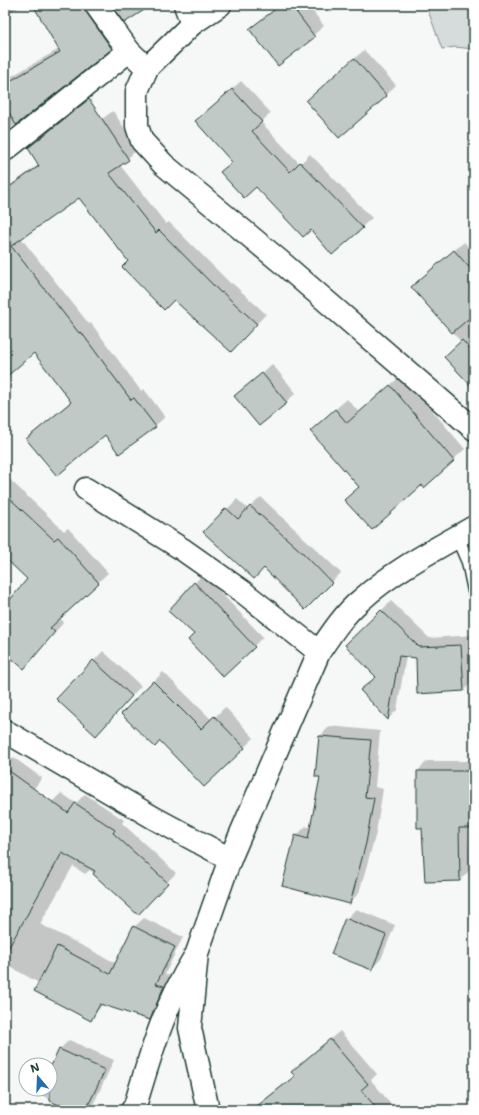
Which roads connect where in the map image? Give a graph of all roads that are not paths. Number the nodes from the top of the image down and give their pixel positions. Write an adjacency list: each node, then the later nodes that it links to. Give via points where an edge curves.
1 (96, 5): 4 (street)
2 (220, 5): 3 (street)
3 (188, 14): 5 (street)
4 (129, 51): 5 (street); 6 (street)
5 (147, 68): 7 (street, via 137,90 137,126 142,141 163,164)
6 (8, 141)
7 (474, 429)
8 (86, 489): 11 (street, via 182,549 243,592)
9 (466, 532): 10 (lane, via 468,562); 11 (street, via 395,573 360,600 336,626)
10 (474, 591)
11 (319, 652): 13 (street)
12 (5, 732): 13 (street)
13 (230, 859): 14 (street)
14 (197, 954): 15 (street, via 179,982 159,1026); 16 (street, via 190,1028)
15 (132, 1110)
16 (208, 1110)

